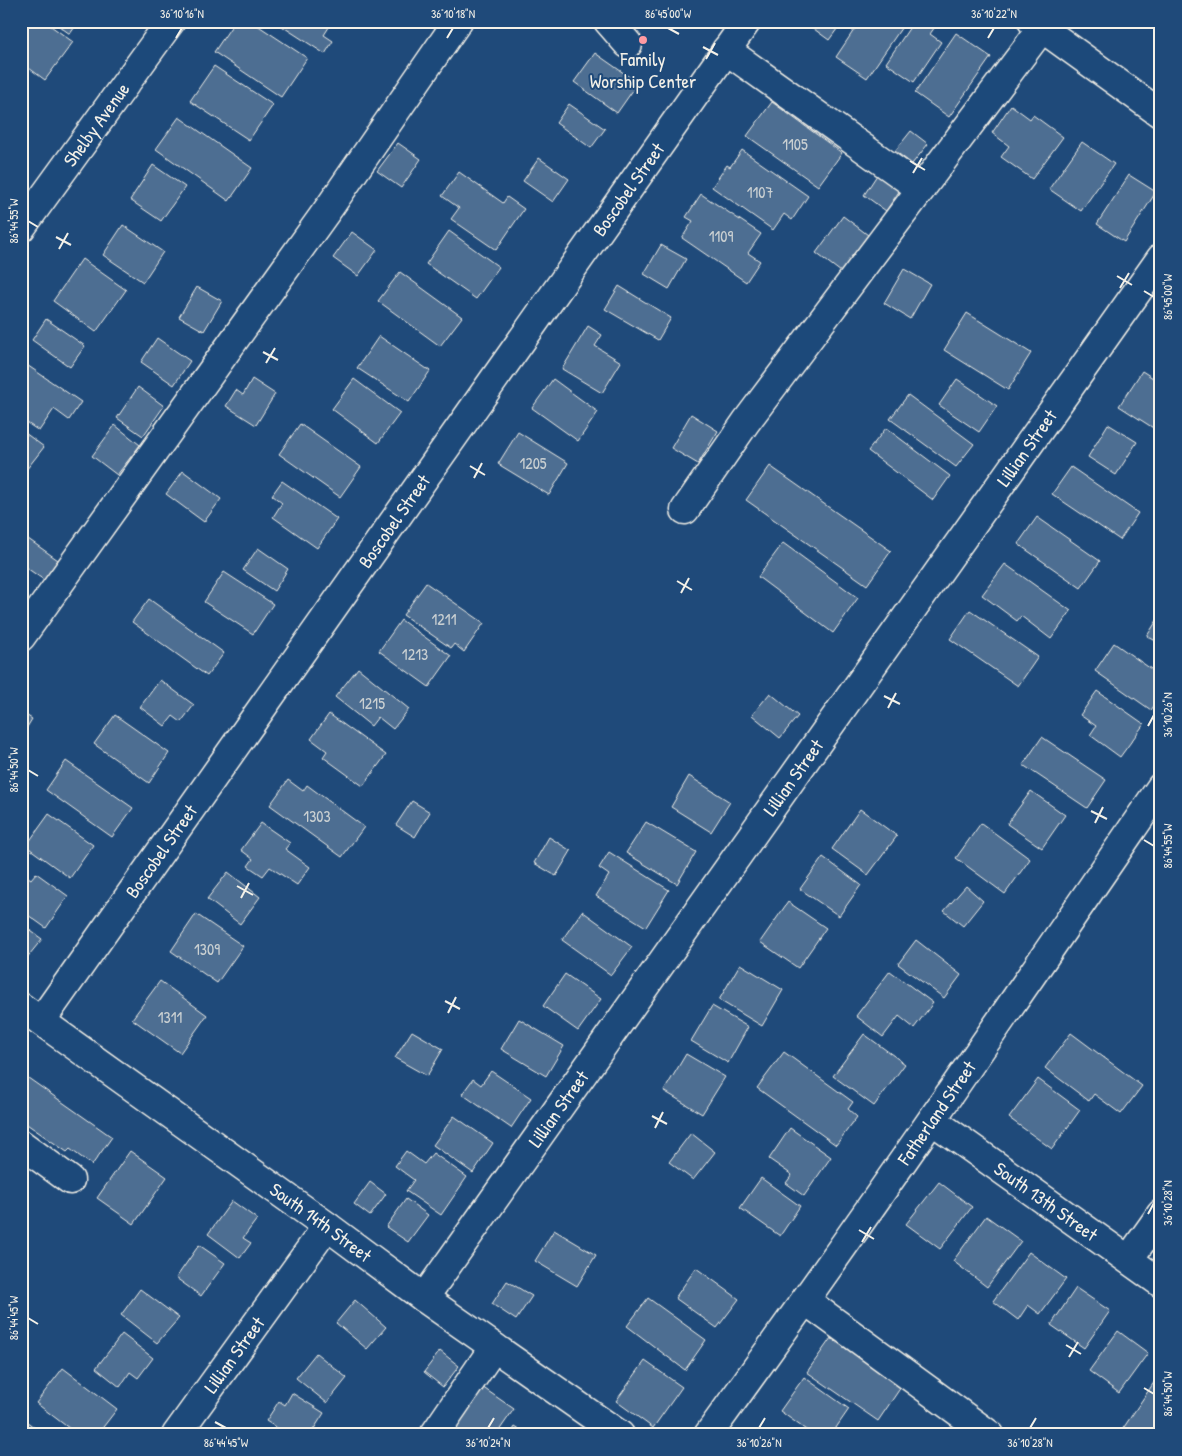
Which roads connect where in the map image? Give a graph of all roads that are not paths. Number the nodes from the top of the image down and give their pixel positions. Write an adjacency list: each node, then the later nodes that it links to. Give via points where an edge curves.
1 (171, 21): 10 (street, Shelby Avenue)
2 (458, 21): 13 (street, via 331,205)
3 (608, 21): 6 (street)
4 (747, 21): 7 (street, Boscobel Street)
5 (1037, 25): 8 (street); 9 (street)
6 (628, 44)
7 (726, 50): 9 (street); 15 (street, Boscobel Street)
8 (1161, 114)
9 (921, 189): 12 (street, via 746,422)
10 (21, 228)
11 (1161, 258): 23 (street, Lillian Street)
12 (685, 510)
13 (21, 637)
14 (1161, 787): 16 (street, Fatherland Street)
15 (31, 1014): 20 (street, South 14th Street)
16 (932, 1120): 21 (street, South 13th Street); 24 (street, Fatherland Street)
17 (21, 1144): 18 (street)
18 (70, 1180)
19 (1161, 1214): 21 (street)
20 (327, 1226): 23 (street, South 14th Street); 26 (street, Lillian Street)
21 (1128, 1259): 22 (street, South 13th Street)
22 (1161, 1283)
23 (424, 1298): 25 (street, South 14th Street)
24 (806, 1301): 29 (street, Fatherland Street); 30 (street)
25 (494, 1347): 27 (street); 28 (street, South 14th Street)
26 (176, 1435)
27 (434, 1435)
28 (620, 1435)
29 (708, 1435)
30 (990, 1435)

